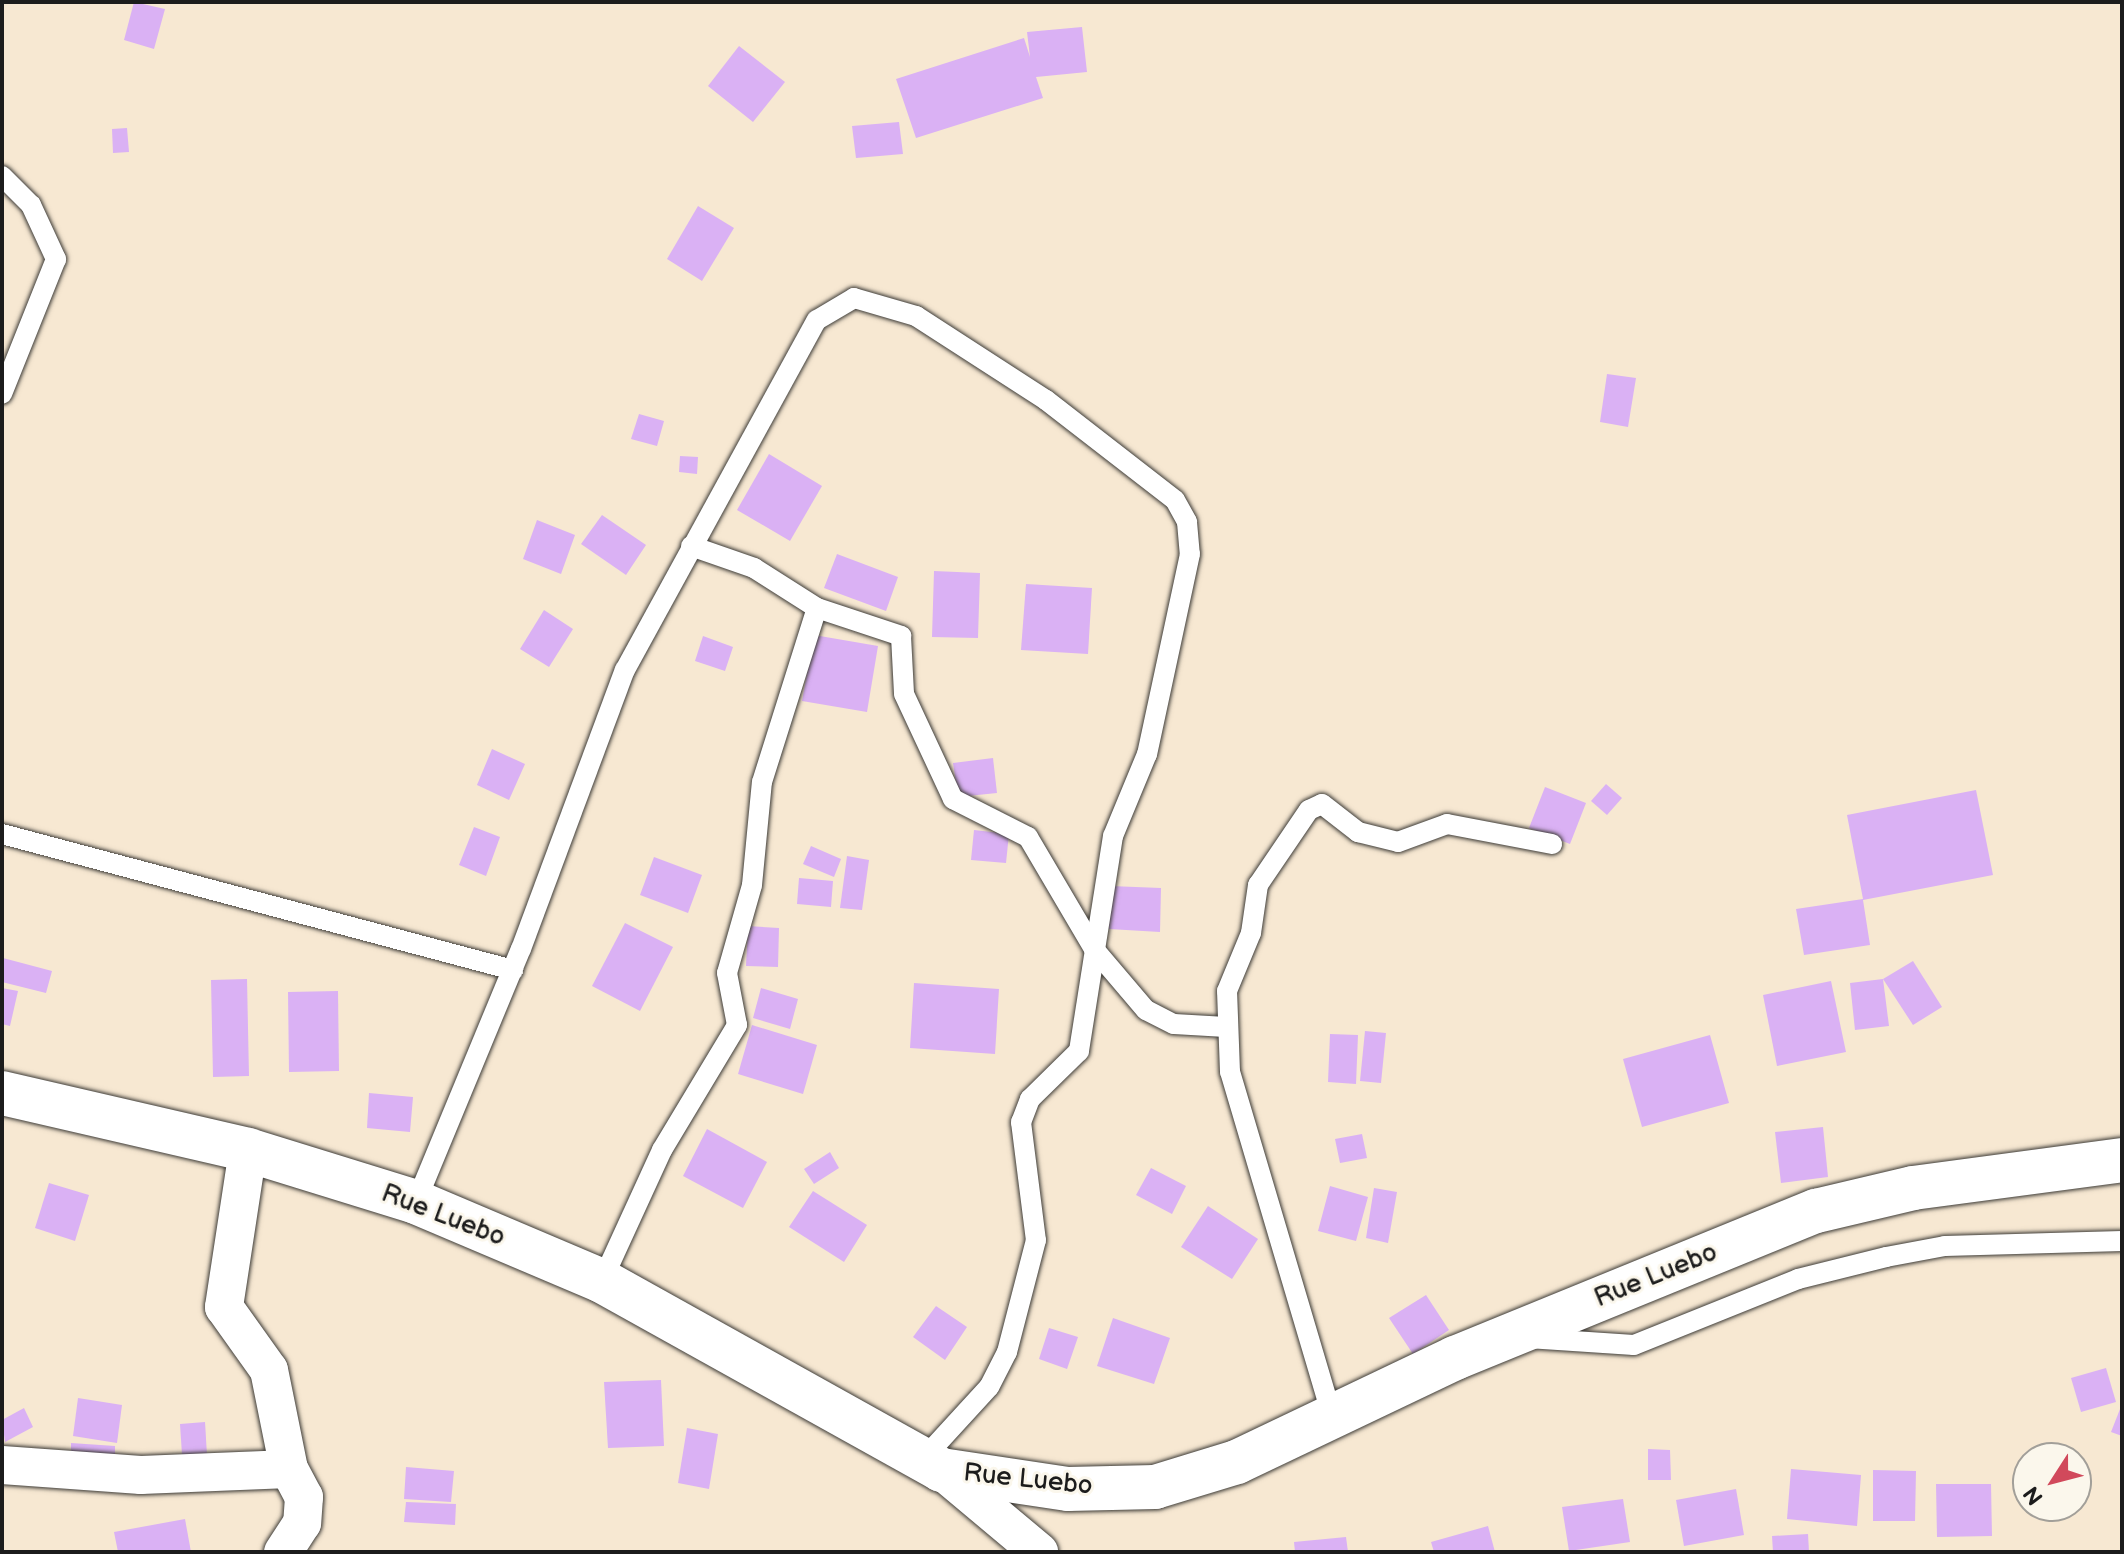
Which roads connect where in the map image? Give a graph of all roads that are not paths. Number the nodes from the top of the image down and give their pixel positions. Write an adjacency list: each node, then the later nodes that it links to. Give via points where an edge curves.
1 (2, 176): 2 (lane, via 31,205 56,259)
2 (2, 394)
3 (691, 546): 4 (lane, via 754,568); 7 (lane, via 817,320 854,298 916,316 1046,400 1175,500 1187,522 1190,554 1147,754 1113,836); 8 (lane, via 625,670)
4 (817, 608): 7 (lane, via 901,636 904,694 953,799 1028,837); 15 (lane, via 762,782 752,885 727,973 737,1025 662,1150)
5 (2, 834): 8 (lane)
6 (1552, 844): 9 (lane, via 1447,824 1398,842 1358,832 1337,812 1316,805 1258,885 1251,933 1227,991)
7 (1094, 949): 9 (lane, via 1146,1010 1174,1024); 19 (lane, via 1079,1051 1030,1099 1021,1122 1036,1240 1007,1352 989,1387)
8 (513, 970): 13 (lane)
9 (1226, 1027): 17 (lane, via 1230,1072)
10 (2, 1093): 11 (street, Rue Luebo)
11 (248, 1150): 13 (street, Rue Luebo); 20 (street, via 224,1307 269,1370)
12 (2122, 1160): 16 (street, Rue Luebo, via 1913,1188 1816,1211)
13 (416, 1202): 15 (street, Rue Luebo)
14 (2122, 1241): 16 (lane, via 1945,1246 1886,1257 1798,1279 1634,1345)
15 (602, 1281): 19 (street, Rue Luebo)
16 (1510, 1336): 17 (street, Rue Luebo)
17 (1332, 1416): 19 (street, Rue Luebo, via 1237,1462 1155,1487 1068,1489)
18 (2, 1465): 20 (street, via 141,1475)
19 (931, 1465): 22 (street)
20 (289, 1469): 21 (street, via 304,1497 302,1523)
21 (283, 1552)
22 (1039, 1552)

